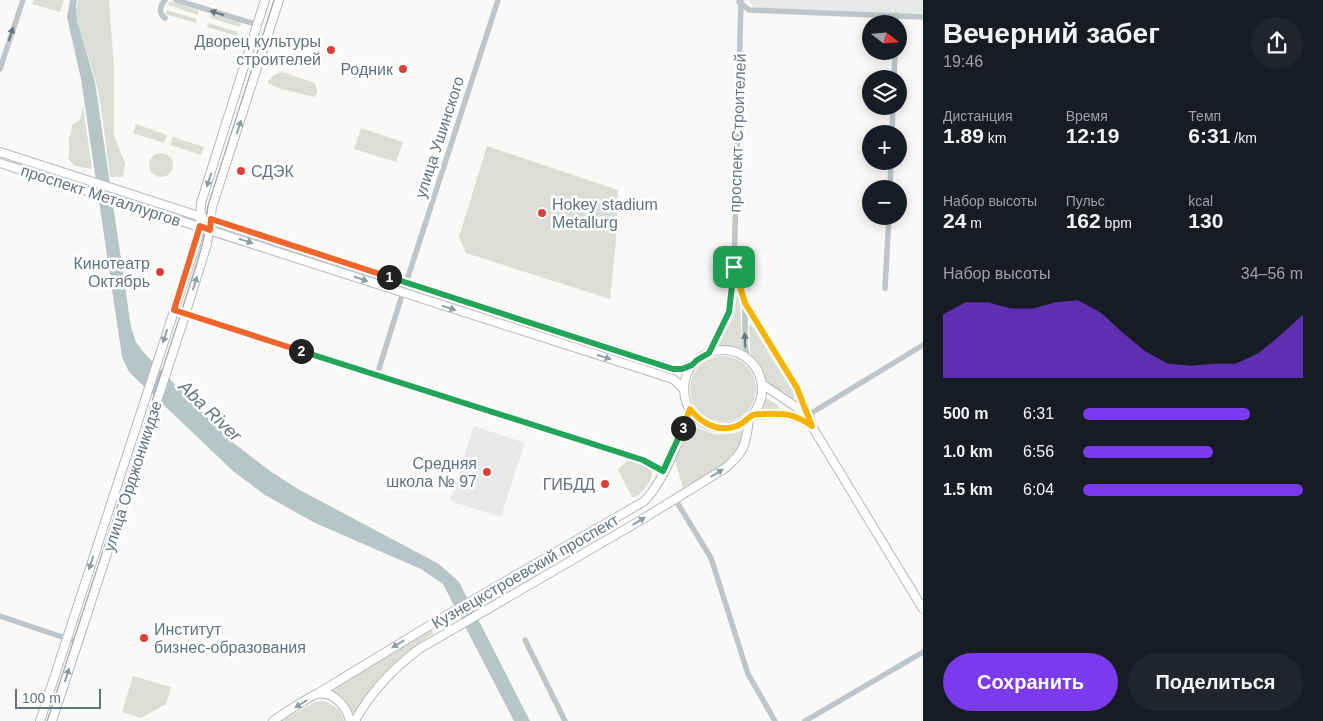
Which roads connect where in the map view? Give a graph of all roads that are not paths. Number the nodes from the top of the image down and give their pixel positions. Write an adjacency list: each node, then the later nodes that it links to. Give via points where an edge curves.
1 (22, 0): 13 (street, one-way to 1)
2 (165, 0): 11 (street, via 160,10)
3 (176, 0): 12 (street, one-way to 3)
4 (266, 0): 12 (main road, улица Орджоникидзе)
5 (279, 0): 17 (main road, улица Орджоникидзе, one-way to 5, via 212,207)
6 (498, 0): 22 (street, улица Ушинского)
7 (740, 1): 8 (street, via 755,11); 21 (street, проспект Строителей)
8 (896, 15)
9 (908, 15): 10 (street)
10 (923, 16)
11 (165, 18)
12 (258, 25): 16 (main road, улица Орджоникидзе, one-way to 16, via 201,203)
13 (0, 69)
14 (0, 152): 16 (main road, проспект Металлургов)
15 (0, 163): 19 (main road, проспект Металлургов)
16 (200, 215): 17 (main road, проспект Металлургов); 19 (main road, улица Орджоникидзе)
17 (211, 219): 20 (main road, улица Орджоникидзе); 22 (main road)
18 (888, 225): 23 (street)
19 (200, 226): 20 (main road, проспект Металлургов); 26 (main road, улица Орджоникидзе)
20 (210, 230): 24 (main road, проспект Металлургов, one-way to 24); 27 (main road, улица Орджоникидзе, one-way to 20)
21 (734, 267): 25 (street); 29 (street, via 729,312)
22 (406, 283): 31 (main road, via 673,369)
23 (885, 288)
24 (403, 292): 32 (street); 34 (main road, проспект Металлургов, one-way to 34, via 673,379)
25 (745, 303): 30 (street, one-way to 25); 36 (street, via 797,388)
26 (174, 310): 27 (street); 43 (main road, улица Орджоникидзе, one-way to 43)
27 (186, 313): 32 (street); 45 (main road, улица Орджоникидзе)
28 (923, 345): 36 (street)
29 (709, 353): 30 (main road, via 723,350); 31 (main road)
30 (747, 358): 33 (main road, via 754,365)
31 (692, 365): 34 (main road)
32 (377, 375): 39 (street, via 643,460)
33 (762, 384): 36 (main road); 37 (main road, via 761,400)
34 (684, 389): 35 (main road)
35 (690, 409): 37 (main road, via 698,420 724,429 737,426); 39 (main road, Кузнецкстроевский проспект)
36 (808, 416): 38 (main road)
37 (751, 417): 38 (main road, via 784,413 797,416); 40 (main road, Кузнецкстроевский проспект, one-way to 37, via 735,460 743,449)
38 (812, 426): 41 (main road)
39 (663, 471): 47 (main road, Кузнецкстроевский проспект, one-way to 47, via 654,490 643,502)
40 (675, 499): 52 (main road, Кузнецкстроевский проспект, one-way to 40, via 396,668 419,649); 54 (street, via 711,558 748,674)
41 (923, 609)
42 (0, 616): 43 (street)
43 (67, 639): 45 (street); 48 (main road, улица Орджоникидзе)
44 (524, 640): 53 (street)
45 (77, 642): 49 (main road, улица Орджоникидзе, one-way to 45)
46 (923, 652): 55 (street)
47 (317, 694): 50 (main road, Кузнецкстроевский проспект, one-way to 50); 51 (main road, via 327,695 341,703)
48 (40, 721)
49 (52, 721)
50 (273, 721)
51 (350, 721)
52 (355, 721)
53 (565, 721)
54 (775, 721)
55 (805, 721)

